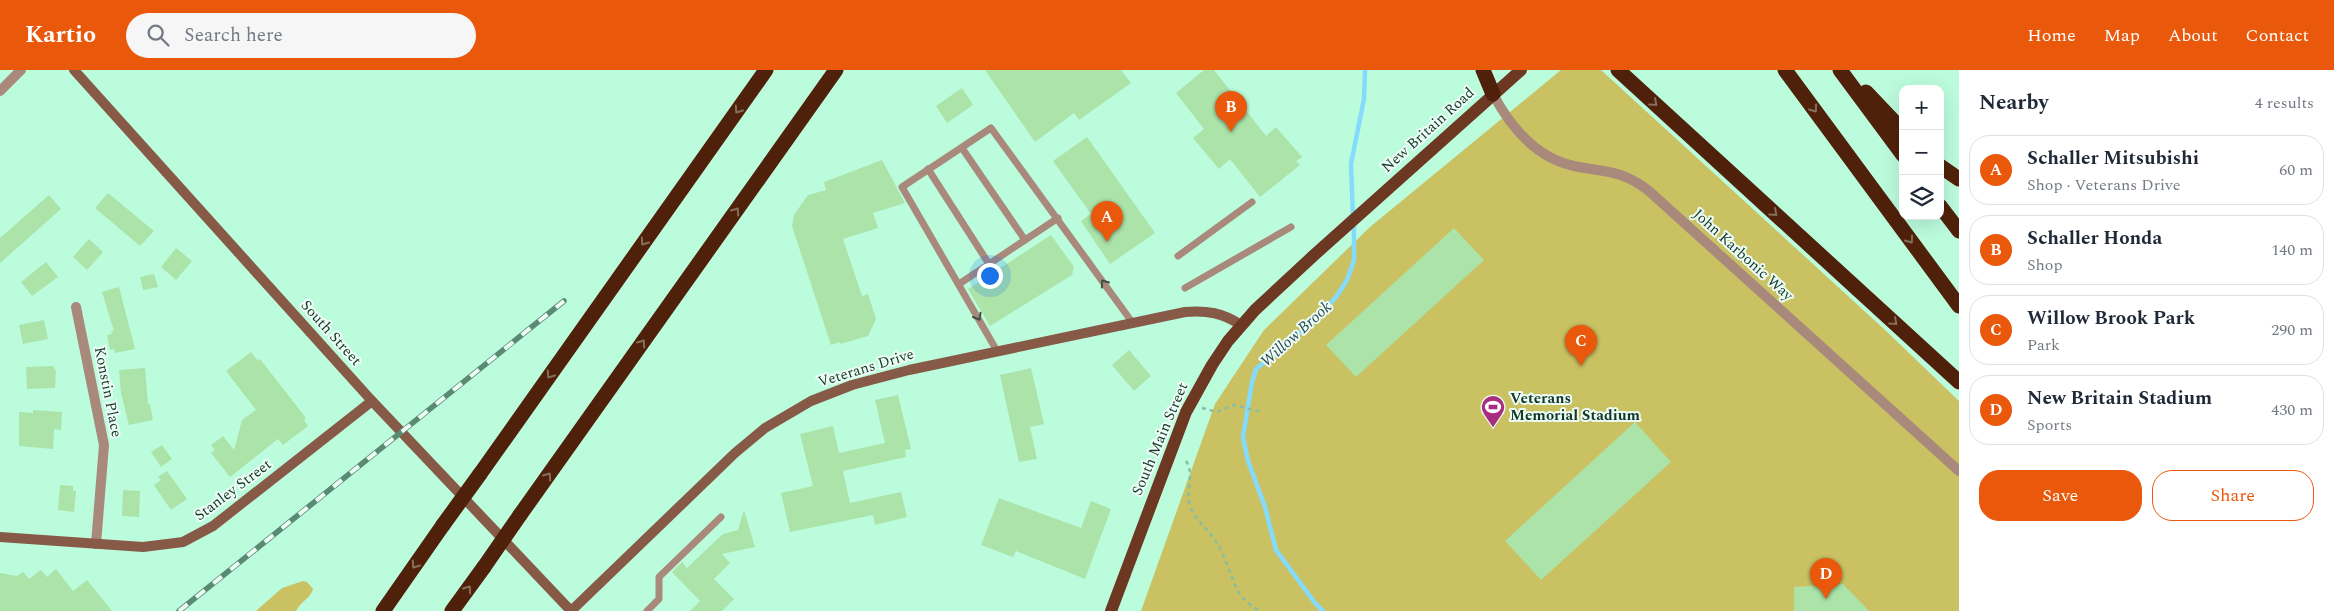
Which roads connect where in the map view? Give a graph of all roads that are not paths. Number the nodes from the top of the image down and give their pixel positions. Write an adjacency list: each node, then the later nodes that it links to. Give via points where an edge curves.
1 (21, 70): 10 (street)
2 (74, 70): 35 (main road, South Street)
3 (766, 70): 40 (highway, one-way to 40, bridge)
4 (836, 70): 41 (highway, one-way to 4, bridge)
5 (1483, 70): 11 (highway)
6 (1521, 70): 11 (main road, New Britain Road)
7 (1618, 70): 34 (highway, one-way to 34)
8 (1785, 70): 29 (highway, one-way to 29)
9 (1841, 71): 12 (highway); 14 (highway)
10 (0, 91)
11 (1493, 94): 18 (main road, New Britain Road); 36 (street, John Karbonic Way, via 1521,133 1547,156 1574,166 1621,174 1649,192)
12 (1902, 130)
13 (962, 148): 15 (lane); 21 (lane, via 990,128); 24 (lane)
14 (1899, 150)
15 (928, 169): 26 (lane); 27 (lane, via 902,187)
16 (1944, 169): 17 (highway)
17 (1959, 179)
18 (1380, 195): 32 (main road, South Main Street)
19 (1252, 202): 25 (lane)
20 (1944, 211): 23 (highway)
21 (1058, 218): 24 (lane); 31 (lane, one-way to 21)
22 (1292, 226): 28 (lane)
23 (1959, 231)
24 (1025, 240): 26 (lane)
25 (1178, 256)
26 (989, 264): 27 (lane)
27 (959, 284): 33 (lane, one-way to 33)
28 (1185, 288)
29 (1959, 306)
30 (76, 307): 39 (street, Konstin Place, via 104,444)
31 (1132, 322): 32 (main road, Veterans Drive, via 1200,311 1214,312); 33 (main road, Veterans Drive)
32 (1241, 325): 44 (main road, South Main Street, via 1216,358 1186,412)
33 (997, 351): 42 (main road, Veterans Drive, via 852,385 811,401 765,428 735,452)
34 (1959, 382)
35 (372, 401): 39 (main road, Stanley Street, via 198,535 183,542 155,547); 42 (main road, South Street)
36 (1959, 471)
37 (722, 517): 43 (lane, via 659,577 659,599)
38 (0, 537): 39 (main road, Stanley Street)
39 (96, 544)
40 (383, 611)
41 (452, 611)
42 (571, 611)
43 (647, 611)
44 (1111, 611)

